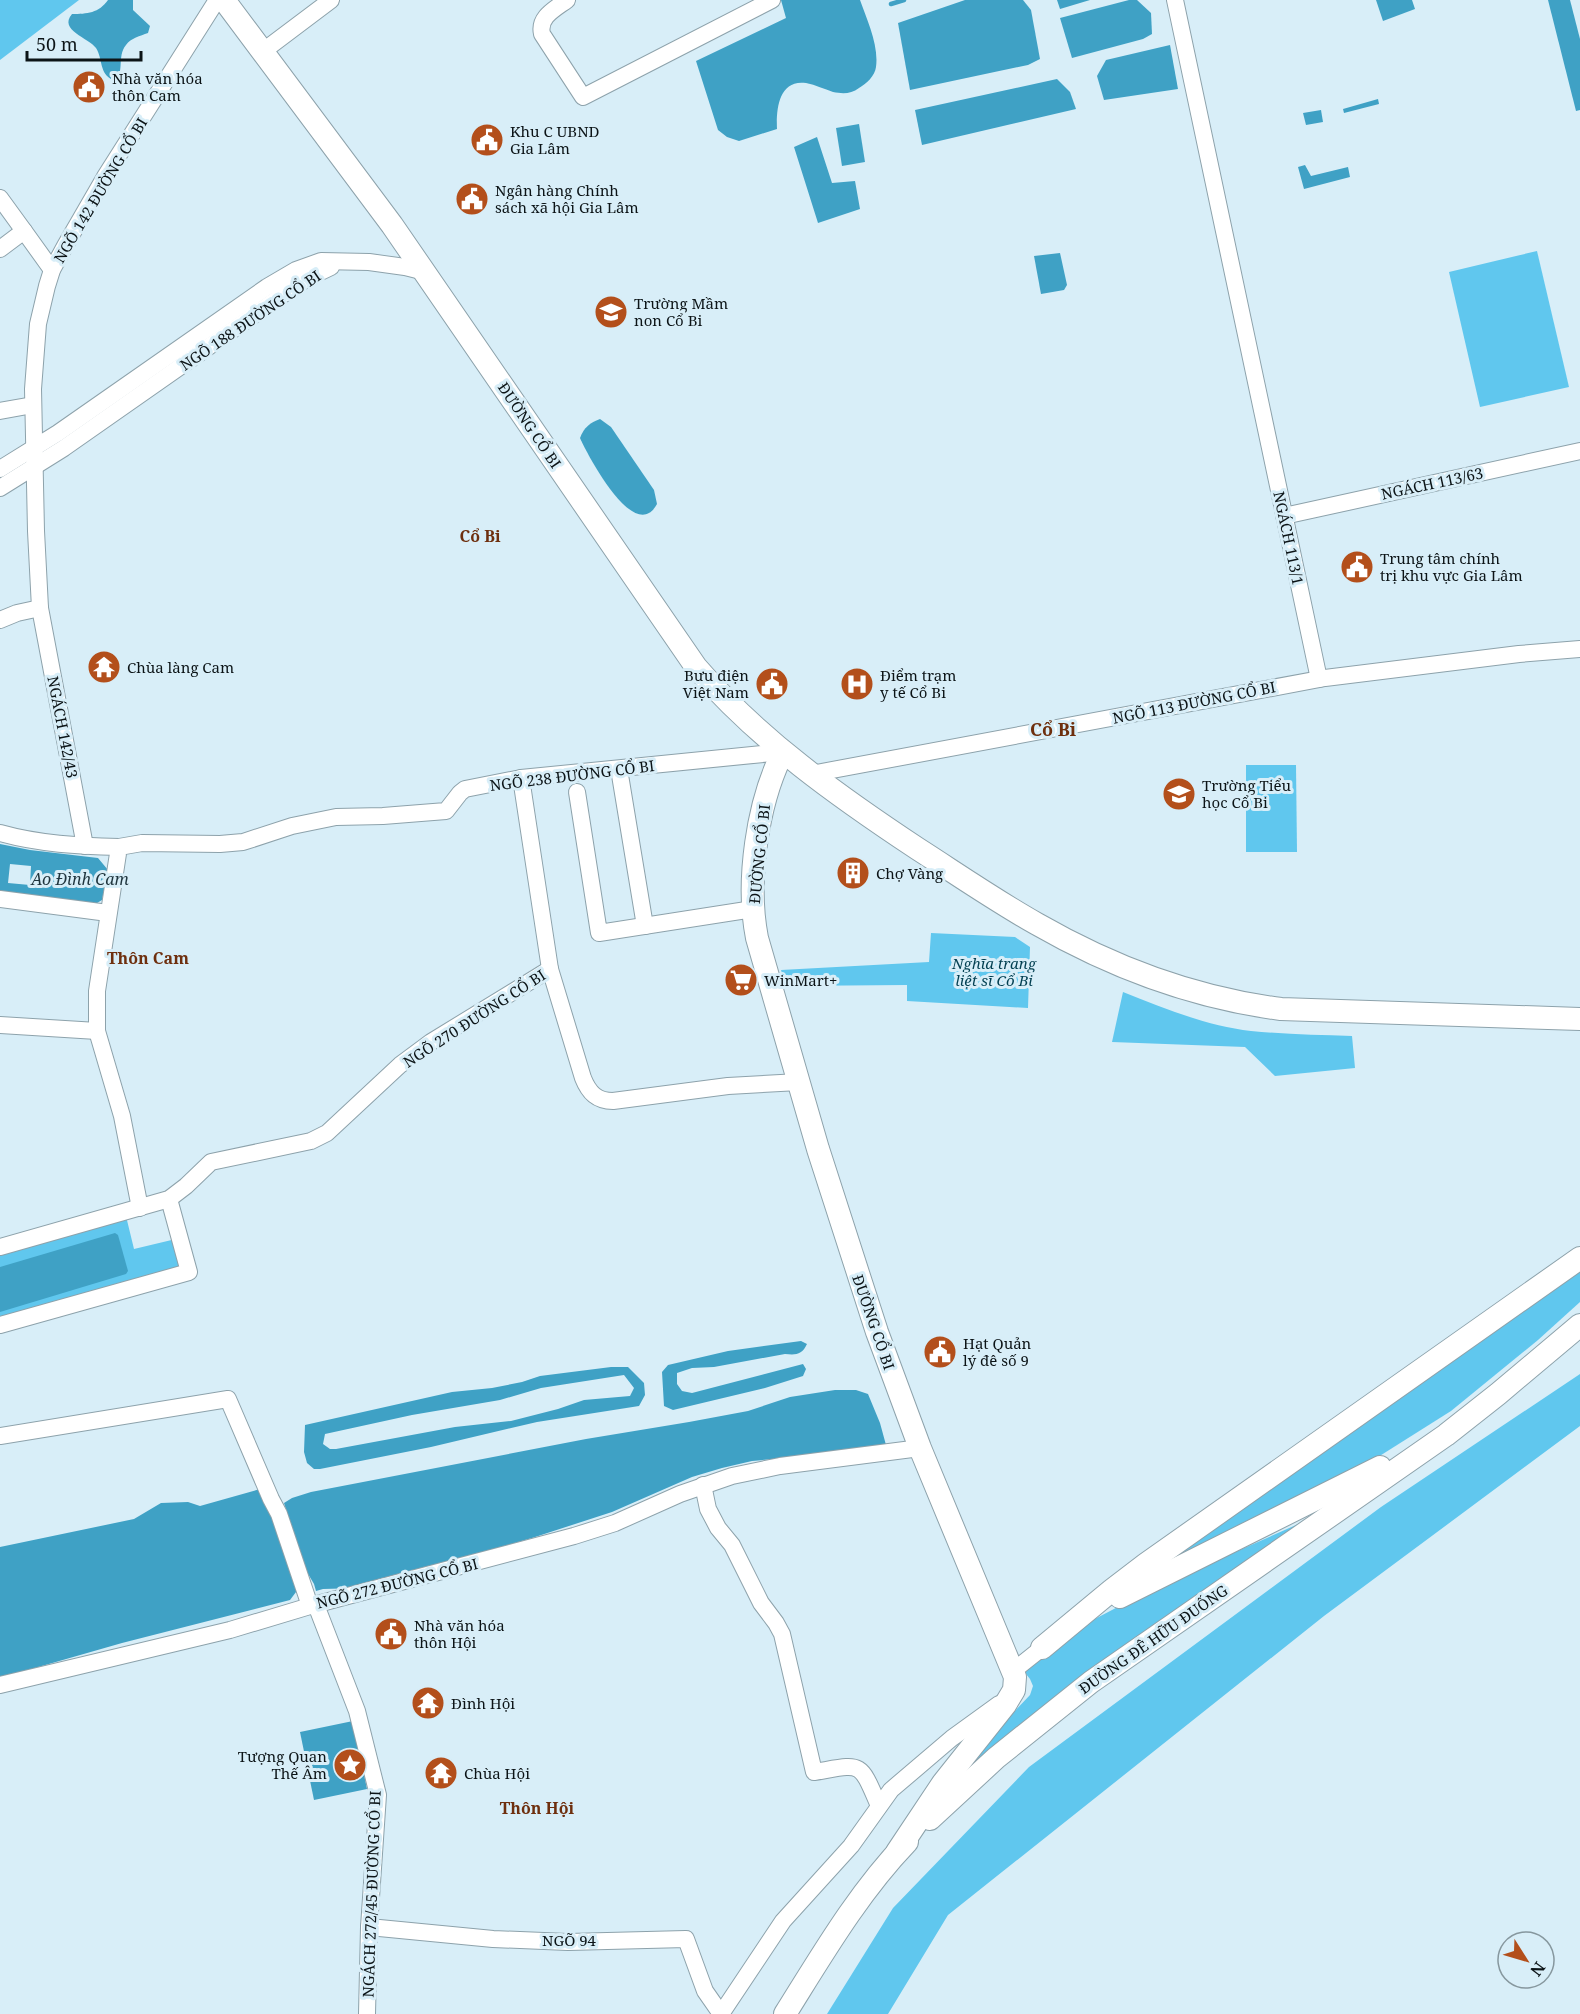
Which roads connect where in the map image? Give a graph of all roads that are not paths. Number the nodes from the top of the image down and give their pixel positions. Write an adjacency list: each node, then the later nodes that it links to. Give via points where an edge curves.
1 (217, 0): 12 (street, NGÕ 142 ĐƯỜNG CỔ BI, via 106,175)
2 (224, 0): 7 (main road, ĐƯỜNG CỔ BI)
3 (331, 0): 7 (street)
4 (567, 0): 5 (street, via 542,20 540,27 583,97)
5 (772, 0)
6 (1175, 0): 21 (street, NGÁCH 113/1)
7 (262, 52): 13 (main road, ĐƯỜNG CỔ BI)
8 (0, 198): 9 (street)
9 (24, 231): 10 (street); 12 (street)
10 (0, 249)
11 (344, 262): 13 (street, via 386,264); 16 (street, NGÕ 188 ĐƯỜNG CỔ BI, via 316,262 287,275); 18 (street, NGÕ 188 ĐƯỜNG CỔ BI, via 308,278)
12 (52, 270): 14 (street, NGÕ 142 ĐƯỜNG CỔ BI, via 38,324)
13 (425, 272): 26 (main road, ĐƯỜNG CỔ BI, via 686,654 719,693)
14 (33, 405): 15 (street); 16 (street, NGÕ 142 ĐƯỜNG CỔ BI)
15 (0, 411)
16 (34, 448): 18 (street, NGÕ 142 ĐƯỜNG CỔ BI); 19 (street, NGÕ 188 ĐƯỜNG CỔ BI)
17 (1580, 451): 21 (street, NGÁCH 113/63)
18 (34, 466): 20 (street, NGÕ 188 ĐƯỜNG CỔ BI); 22 (street, NGÕ 142 ĐƯỜNG CỔ BI)
19 (0, 469)
20 (0, 488)
21 (1284, 516): 25 (street, NGÁCH 113/1)
22 (40, 608): 23 (street); 32 (street, NGÁCH 142/43)
23 (0, 620)
24 (1580, 649): 25 (street, NGÕ 113 ĐƯỜNG CỔ BI)
25 (1319, 679): 28 (street, NGÕ 113 ĐƯỜNG CỔ BI)
26 (783, 752): 27 (street, NGÕ 238 ĐƯỜNG CỔ BI); 28 (main road); 35 (main road, ĐƯỜNG CỔ BI, via 760,819)
27 (620, 768): 29 (street, NGÕ 238 ĐƯỜNG CỔ BI); 37 (street)
28 (811, 774): 39 (main road, via 903,839 1039,926 1179,987 1243,1004 1281,1009)
29 (521, 778): 33 (street, NGÕ 238 ĐƯỜNG CỔ BI, via 465,789 446,811 336,817 243,842 142,843); 38 (street)
30 (577, 792): 37 (street, via 599,933)
31 (0, 833): 32 (street, NGÕ 238 ĐƯỜNG CỔ BI)
32 (85, 846): 33 (street, NGÕ 238 ĐƯỜNG CỔ BI)
33 (119, 847): 36 (street)
34 (0, 899): 36 (street)
35 (753, 909): 37 (street); 42 (main road, ĐƯỜNG CỔ BI, via 757,938)
36 (108, 913): 41 (street, via 97,991)
37 (645, 926)
38 (550, 969): 42 (street, NGÕ 270 ĐƯỜNG CỔ BI, via 583,1078 588,1090 600,1099 613,1101 728,1086); 43 (street, NGÕ 270 ĐƯỜNG CỔ BI, via 400,1065 327,1133 311,1141 211,1162)
39 (1580, 1018)
40 (0, 1025): 41 (street)
41 (98, 1031): 44 (street, via 122,1116)
42 (799, 1082): 51 (main road, ĐƯỜNG CỔ BI, via 877,1332)
43 (169, 1199): 44 (street, NGÕ 270 ĐƯỜNG CỔ BI); 47 (street, via 189,1272)
44 (140, 1208): 45 (street, NGÕ 270 ĐƯỜNG CỔ BI)
45 (0, 1247)
46 (1580, 1258): 54 (main road, via 1156,1557)
47 (0, 1325)
48 (1580, 1325): 49 (main road, ĐƯỜNG ĐÊ HỮU ĐUỐNG)
49 (1446, 1435): 54 (main road); 60 (main road, ĐƯỜNG ĐÊ HỮU ĐUỐNG, via 1091,1682 996,1758)
50 (0, 1436): 53 (street, NGÕ 272 ĐƯỜNG CỔ BI, via 228,1399 279,1514)
51 (920, 1448): 52 (street, NGÕ 272 ĐƯỜNG CỔ BI, via 756,1470); 56 (main road, ĐƯỜNG CỔ BI)
52 (704, 1485): 53 (street, NGÕ 272 ĐƯỜNG CỔ BI, via 574,1536); 59 (street, via 708,1509 782,1634 814,1772 856,1767 866,1775)
53 (313, 1605): 57 (street, via 230,1630); 61 (street, NGÁCH 272/45 ĐƯỜNG CỔ BI, via 357,1711 378,1795)
54 (1079, 1617): 55 (main road)
55 (1042, 1648): 56 (street)
56 (1013, 1671): 58 (main road, ĐƯỜNG CỔ BI, via 1016,1684)
57 (0, 1685)
58 (1012, 1695): 59 (street, via 952,1738 891,1790); 60 (main road, via 943,1783)
59 (879, 1806): 64 (street, via 851,1846 783,1921)
60 (897, 1852): 62 (main road, ĐƯỜNG ĐÊ HỮU ĐUỐNG, via 850,1912)
61 (369, 1927): 63 (street, NGÁCH 272/45 ĐƯỜNG CỔ BI); 64 (street, NGÕ 94, via 568,1942 686,1939 705,1991)
62 (804, 1984): 65 (main road); 66 (main road, ĐƯỜNG ĐÊ HỮU ĐUỐNG)
63 (367, 2014)
64 (721, 2014)
65 (777, 2014)
66 (785, 2014)

